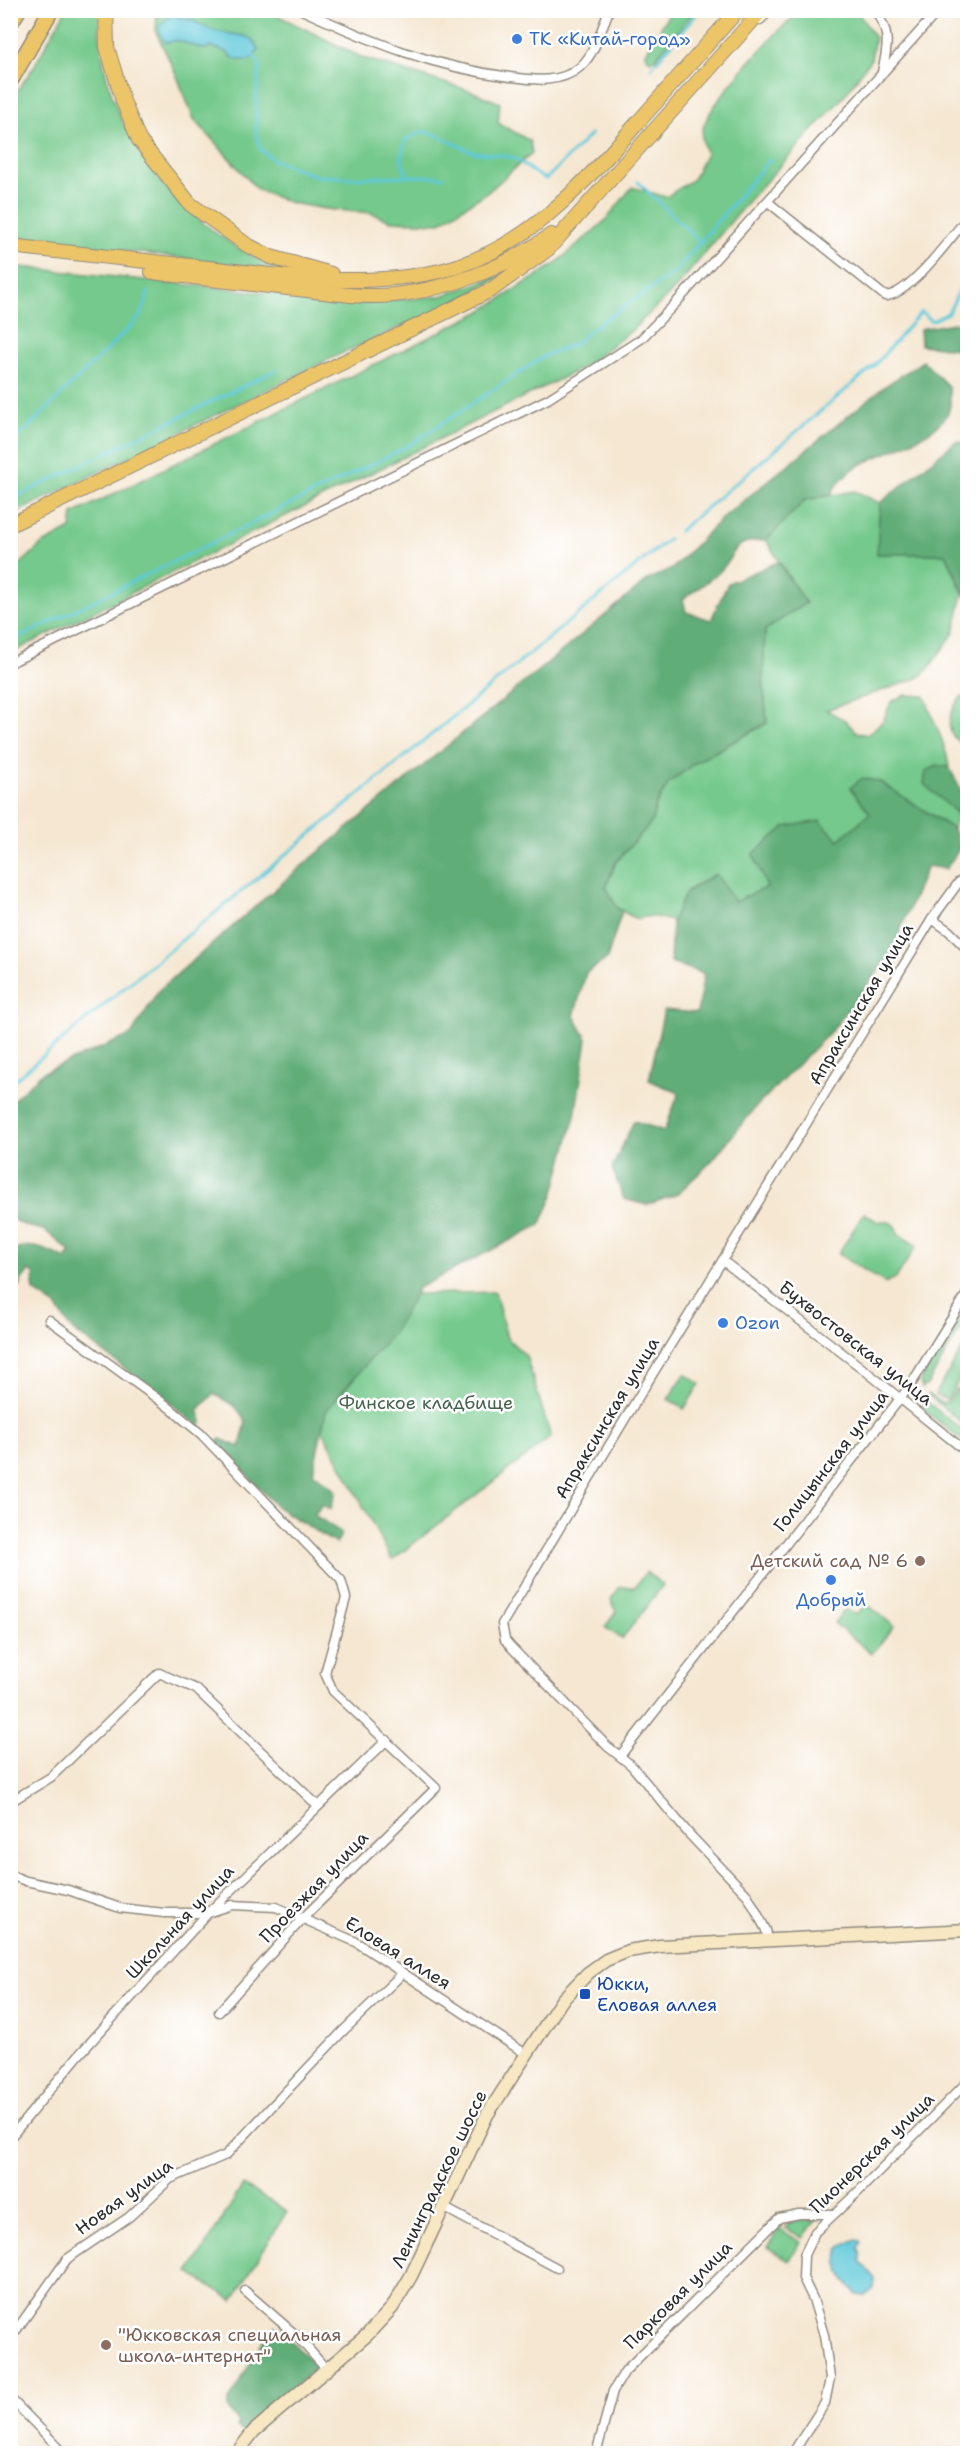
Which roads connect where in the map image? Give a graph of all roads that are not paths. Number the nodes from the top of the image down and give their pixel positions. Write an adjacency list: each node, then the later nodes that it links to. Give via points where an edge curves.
1 (18, 10): 11 (highway)
2 (51, 10): 14 (highway)
3 (106, 10): 20 (main road, via 107,47 139,140 190,204 247,245 271,257)
4 (302, 10): 5 (street, via 414,57 458,69 533,80 560,79 580,67)
5 (609, 10)
6 (736, 10): 20 (main road, via 583,184 534,227 489,254 441,271)
7 (762, 10): 12 (main road)
8 (771, 10): 12 (street)
9 (875, 10): 13 (street, via 888,44)
10 (939, 10): 13 (street)
11 (10, 23)
12 (737, 40): 17 (main road)
13 (881, 75): 15 (street)
14 (10, 81)
15 (768, 202): 16 (street, via 885,296 903,289); 22 (street, via 641,339 582,379)
16 (968, 217)
17 (574, 219): 19 (main road, via 490,272 444,286 392,295 335,294); 21 (main road, via 548,249 491,290)
18 (10, 246): 20 (main road, via 231,272)
19 (10, 254)
20 (356, 281)
21 (10, 525)
22 (10, 663)
23 (968, 882): 24 (street, Апраксинская улица, via 959,882)
24 (932, 919): 25 (street); 26 (street, Апраксинская улица)
25 (968, 950)
26 (723, 1260): 29 (street, Бухвостовская улица); 32 (street, Апраксинская улица, via 501,1624 511,1647)
27 (968, 1292): 29 (street, Голицынская улица)
28 (49, 1320): 31 (street, via 201,1434 341,1580 346,1598 325,1673 333,1691)
29 (900, 1398): 30 (street, Бухвостовская улица); 32 (street, Голицынская улица)
30 (968, 1453)
31 (387, 1740): 34 (street, Школьная улица); 37 (street, Проезжая улица, via 436,1788)
32 (620, 1756): 39 (street, Апраксинская улица, via 748,1896)
33 (10, 1802): 34 (street, via 51,1777 159,1673 196,1689)
34 (318, 1806): 36 (street, Школьная улица)
35 (10, 1875): 36 (street, Еловая аллея, via 120,1908)
36 (208, 1913): 37 (street, Еловая аллея, via 232,1905 276,1907); 44 (street, Школьная улица, via 78,2056)
37 (303, 1918): 40 (street, Еловая аллея, via 356,1942); 41 (street, Проезжая улица)
38 (968, 1930): 39 (main road, Ленинградское шоссе)
39 (768, 1940): 42 (main road, Ленинградское шоссе, via 660,1946 628,1951 606,1960 576,1984)
40 (402, 1974): 42 (street, Еловая аллея); 49 (street, Новая улица, via 226,2155 170,2180 129,2217 67,2259)
41 (219, 2012)
42 (526, 2054): 45 (main road, Ленинградское шоссе, via 487,2115)
43 (968, 2081): 46 (street, Пионерская улица)
44 (10, 2138)
45 (443, 2207): 47 (street); 50 (main road, Ленинградское шоссе, via 392,2308)
46 (833, 2214): 54 (street, Парковая улица, via 778,2218 625,2371 613,2391); 55 (street, Пионерская улица, via 815,2232 804,2255 803,2278 824,2335 830,2378 825,2403)
47 (557, 2268)
48 (245, 2291): 50 (street, via 297,2336)
49 (10, 2339)
50 (326, 2369): 53 (main road, Ленинградское шоссе, via 254,2431)
51 (10, 2398): 52 (street)
52 (64, 2454)
53 (236, 2454)
54 (596, 2454)
55 (792, 2454)

